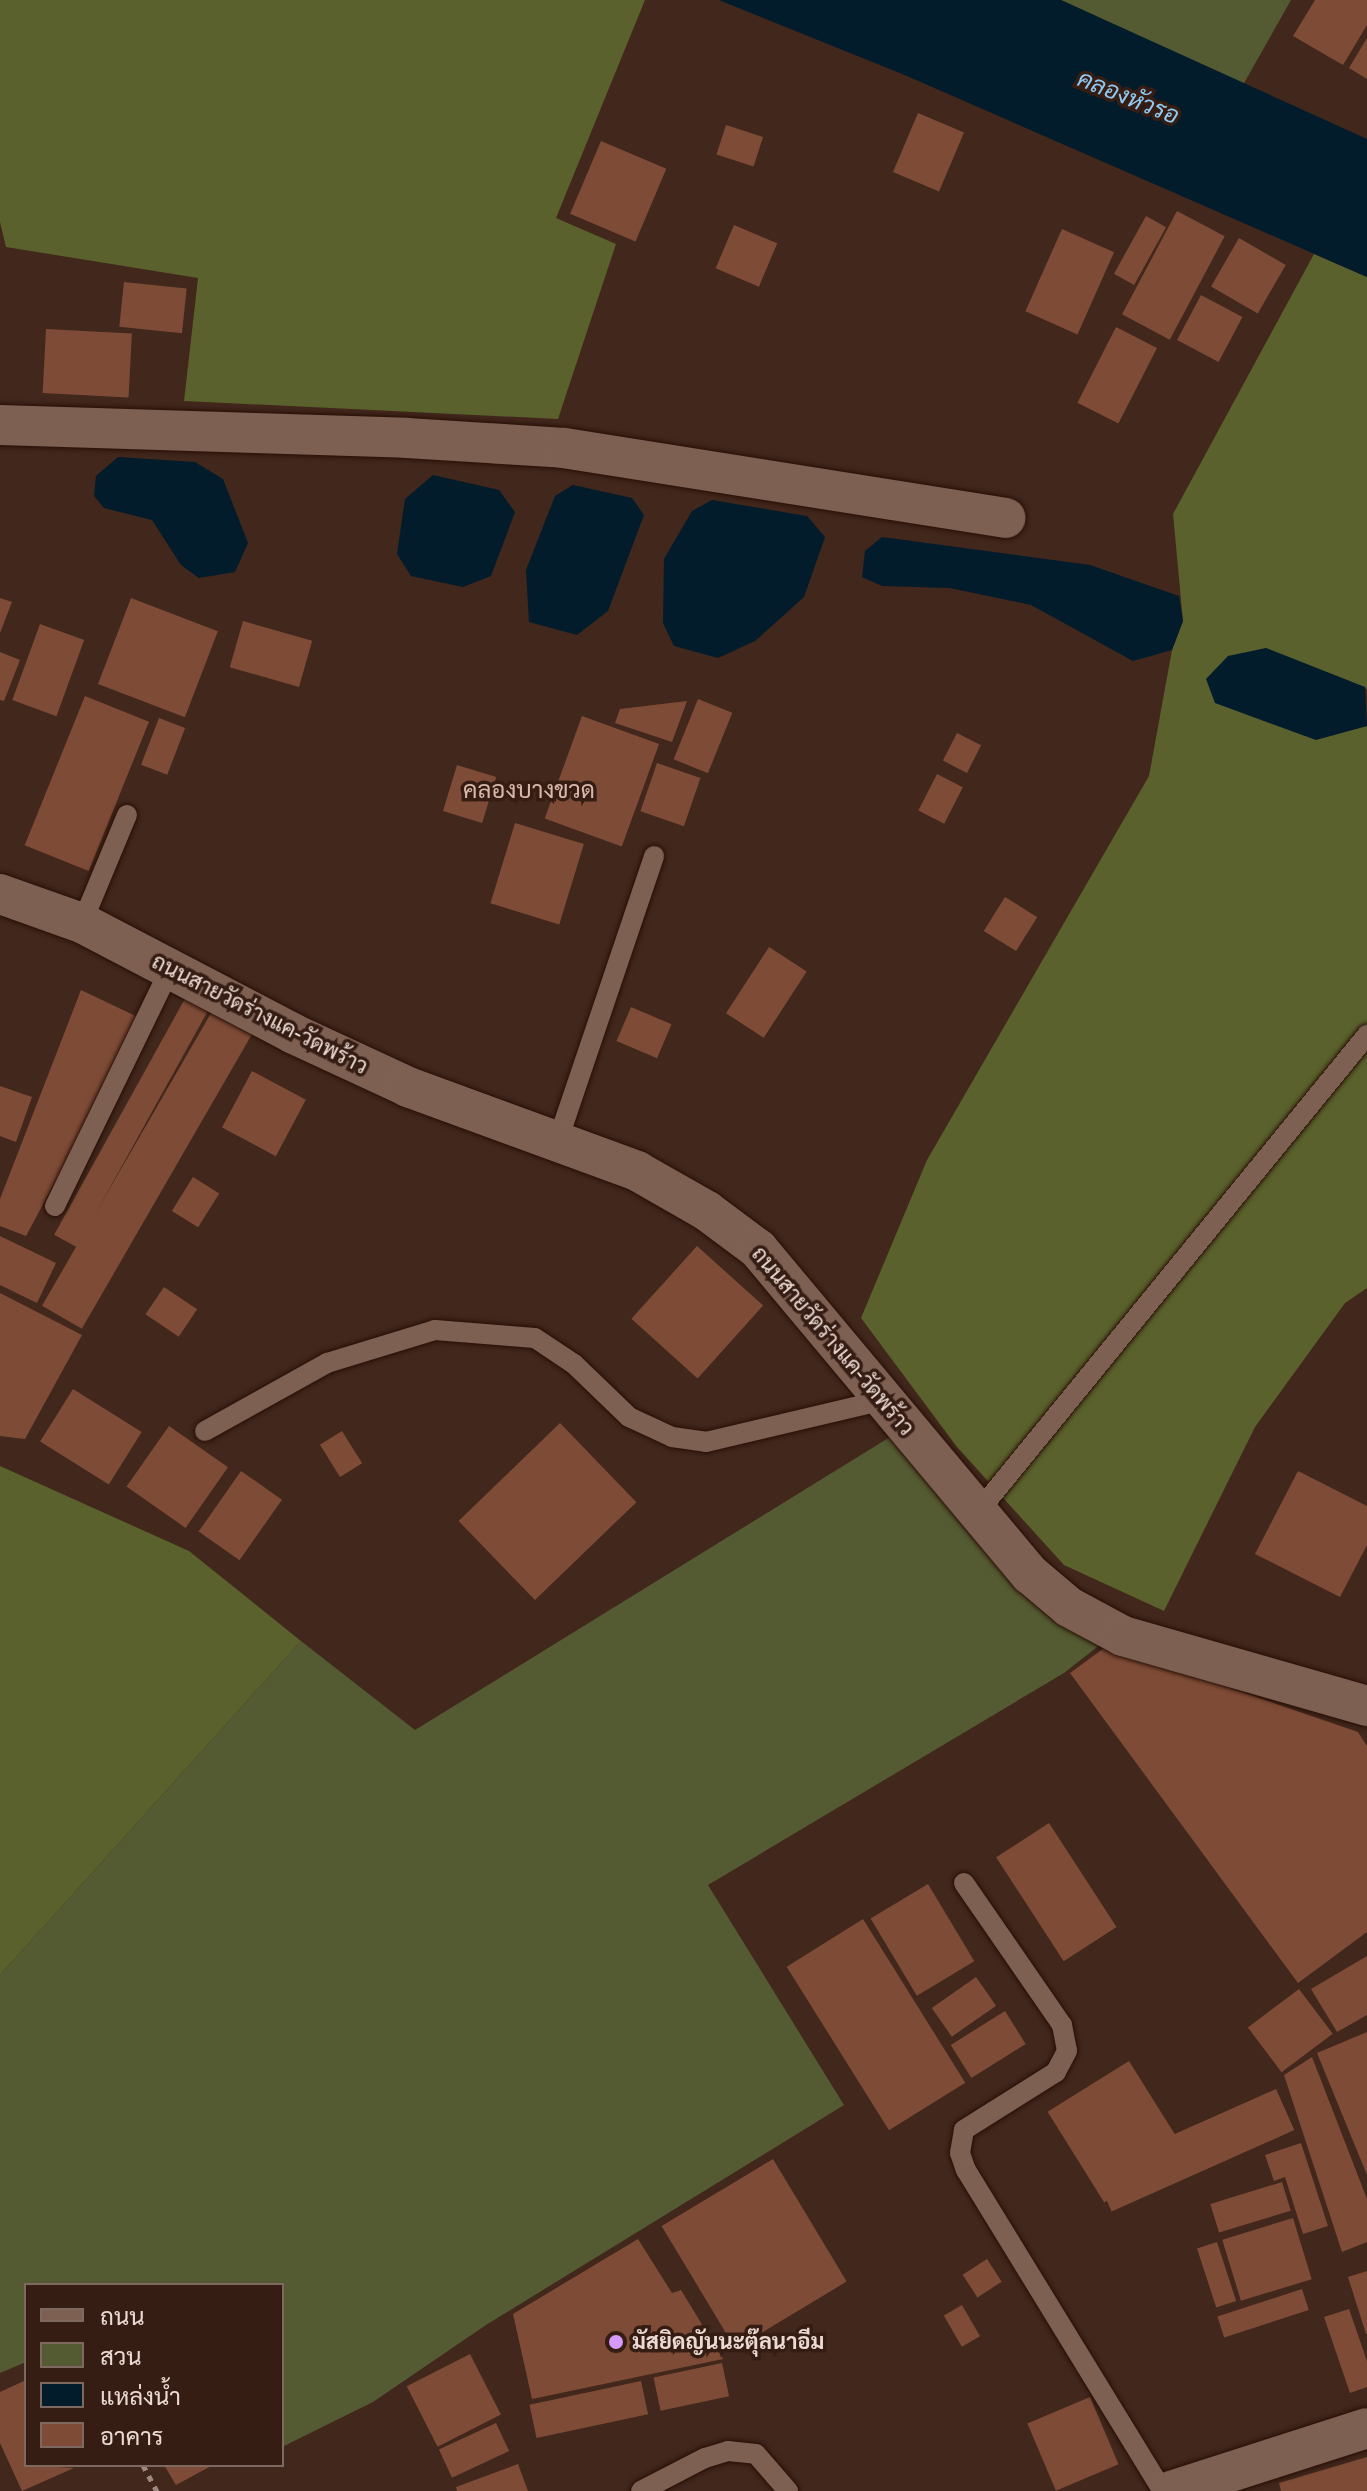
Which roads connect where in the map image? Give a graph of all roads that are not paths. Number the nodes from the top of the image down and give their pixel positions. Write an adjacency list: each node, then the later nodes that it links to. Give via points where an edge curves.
1 (0, 425): 2 (street, via 564,448)
2 (1005, 518)
3 (127, 815): 6 (lane)
4 (654, 856): 9 (lane)
5 (0, 894): 6 (street, ถนนสายวัดร่างแค-วัดพร้าว)
6 (82, 923): 7 (street, ถนนสายวัดร่างแค-วัดพร้าว)
7 (170, 969): 9 (street, ถนนสายวัดร่างแค-วัดพร้าว, via 408,1087); 10 (lane)
8 (1367, 1035): 13 (lane)
9 (557, 1143): 11 (street, ถนนสายวัดร่างแค-วัดพร้าว, via 637,1171 707,1211 758,1249)
10 (55, 1206)
11 (884, 1400): 12 (lane, via 706,1442 672,1437 629,1417 574,1364 535,1338 435,1330 327,1363); 13 (street, ถนนสายวัดร่างแค-วัดพร้าว)
12 (205, 1431)
13 (978, 1512): 14 (street, ถนนสายวัดร่างแค-วัดพร้าว, via 1030,1574 1069,1607 1123,1636)
14 (1367, 1706)
15 (964, 1883): 19 (lane, via 1062,2025 1067,2051 1056,2072 964,2130 960,2153)
16 (1367, 2428): 20 (street)
17 (641, 2491): 18 (lane, via 728,2451 756,2454)
18 (788, 2491)
19 (1163, 2491)
20 (1171, 2491)

